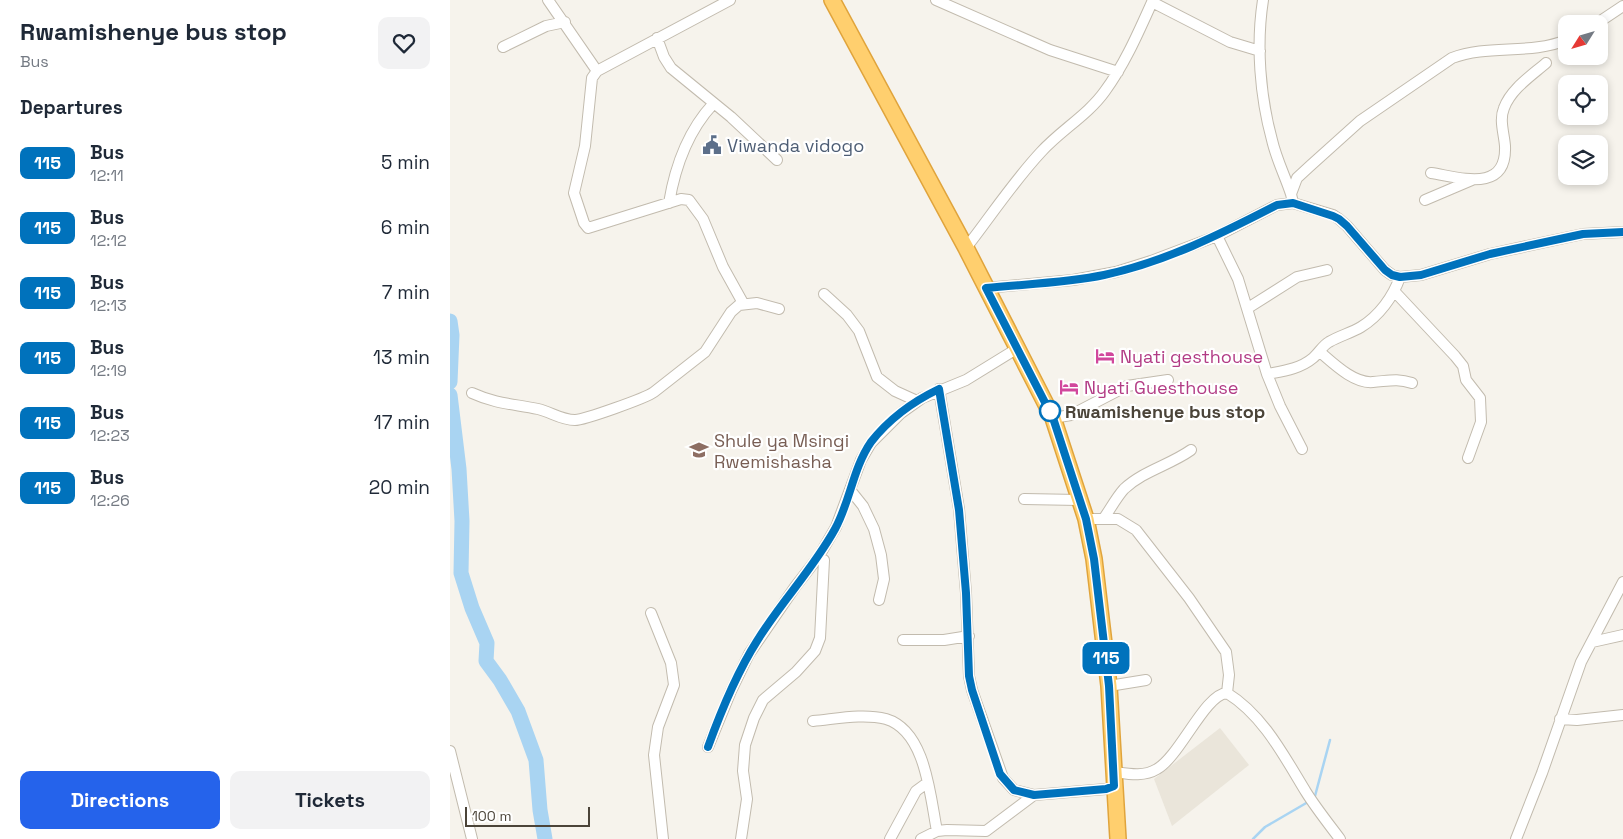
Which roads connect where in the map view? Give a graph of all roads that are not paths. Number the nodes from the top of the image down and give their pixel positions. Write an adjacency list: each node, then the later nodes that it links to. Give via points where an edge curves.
1 (546, 0): 10 (street)
2 (730, 0): 7 (street)
3 (832, 0): 27 (highway)
4 (936, 0): 17 (street, via 1050,50)
5 (1263, 0): 14 (street)
6 (1153, 1): 14 (street, via 1230,42); 17 (street)
7 (715, 4): 11 (street)
8 (1623, 6): 9 (street)
9 (1608, 16)
10 (565, 22): 13 (street, via 546,26); 16 (street)
11 (657, 38): 16 (street); 18 (street, via 671,68)
12 (1558, 42): 22 (street, via 1461,54 1452,58 1360,121 1297,178)
13 (503, 47)
14 (1260, 51): 22 (street, via 1262,86 1272,142)
15 (1546, 63): 21 (street, via 1515,92 1503,110 1505,159 1502,166 1482,180)
16 (597, 71): 24 (street, via 592,78 585,146 574,193 584,225 590,228)
17 (1118, 72): 27 (street, via 1095,104 1040,152)
18 (713, 104): 19 (street); 24 (street, via 698,122 686,146)
19 (777, 160)
20 (1431, 173): 21 (street)
21 (1472, 180): 23 (street)
22 (1292, 199): 26 (street); 29 (street, via 1333,216 1347,226 1385,270)
23 (1424, 200)
24 (669, 203): 33 (street, via 684,199 692,204)
25 (1623, 232): 29 (street, via 1583,234 1490,254 1421,275)
26 (1217, 236): 30 (street, via 1105,275); 34 (street)
27 (966, 248): 30 (highway)
28 (1327, 270): 34 (street, via 1297,277)
29 (1400, 277): 31 (street)
30 (986, 288): 36 (highway)
31 (1395, 292): 37 (street, via 1361,328 1327,343); 47 (street, via 1455,356 1463,366 1466,380 1480,398 1481,422)
32 (824, 294): 43 (street, via 859,331 876,377)
33 (743, 303): 35 (street); 42 (street, via 731,312 705,352 646,398 585,419 561,419 540,410 496,403)
34 (1248, 308): 38 (street)
35 (779, 309)
36 (1018, 348): 41 (street, via 966,380); 44 (highway)
37 (1320, 352): 38 (street, via 1292,370); 40 (street, via 1363,381 1401,379)
38 (1267, 374): 45 (street)
39 (1168, 380): 44 (street, via 1127,386 1071,414)
40 (1412, 383)
41 (939, 389): 43 (street); 58 (street, via 959,510)
42 (472, 393)
43 (917, 401): 48 (street, via 871,443 861,460)
44 (1053, 418): 50 (highway)
45 (1302, 449)
46 (1192, 450): 51 (street, via 1131,483 1115,499)
47 (1468, 458)
48 (851, 491): 55 (street, via 874,529 884,579); 67 (street, via 819,556 749,654)
49 (1024, 499): 50 (street)
50 (1079, 500): 52 (highway)
51 (1104, 518): 52 (street); 63 (street, via 1123,521 1136,530 1189,598 1226,652)
52 (1086, 519): 62 (highway)
53 (824, 560): 75 (street, via 820,638 816,651 763,700 745,744 743,771 747,799)
54 (1623, 582): 60 (street)
55 (879, 600)
56 (651, 613): 74 (street, via 671,663 674,685 658,728 654,755)
57 (1623, 635): 60 (street)
58 (968, 636): 59 (street); 71 (street, via 972,690 1000,774 1014,790)
59 (904, 640)
60 (1592, 642): 65 (street)
61 (1146, 680): 62 (street)
62 (1109, 686): 69 (highway)
63 (1227, 693): 69 (street, via 1209,704 1175,752 1156,769); 79 (street, via 1259,721)
64 (1623, 715): 65 (street)
65 (1560, 719): 80 (street)
66 (813, 721): 70 (street, via 858,717 896,723 909,734 919,750)
67 (708, 747)
68 (450, 751): 73 (street)
69 (1114, 779): 71 (street, via 1106,789); 78 (highway)
70 (927, 783): 72 (street); 76 (street, via 914,793)
71 (1034, 795): 72 (street, via 986,830)
72 (937, 831): 77 (street)
73 (472, 839)
74 (663, 839)
75 (741, 839)
76 (890, 839)
77 (921, 839)
78 (1118, 839)
79 (1340, 839)
80 (1516, 839)

